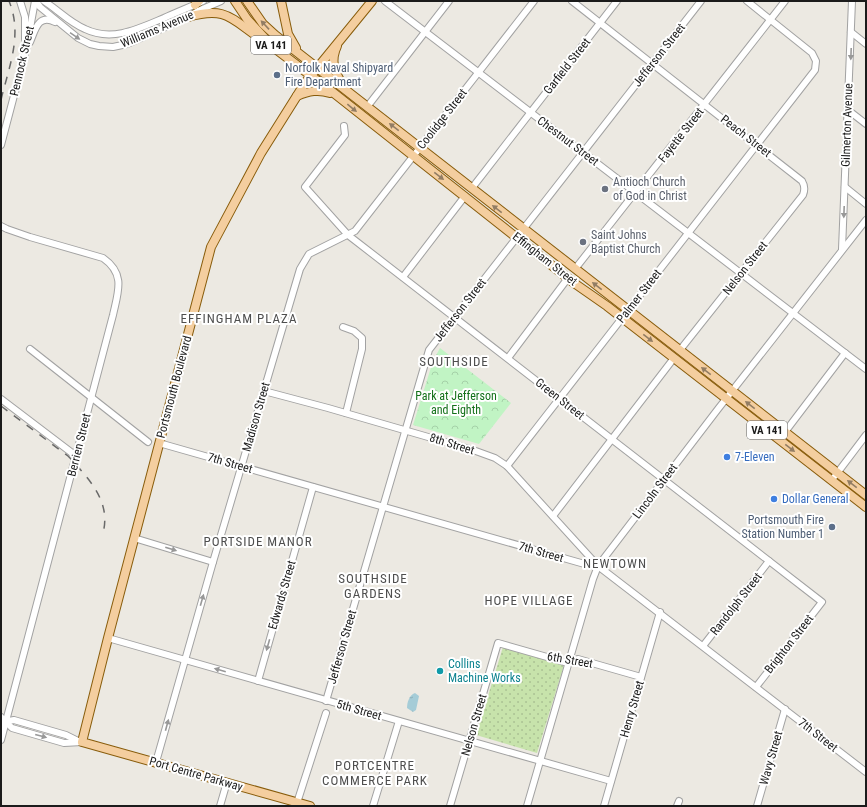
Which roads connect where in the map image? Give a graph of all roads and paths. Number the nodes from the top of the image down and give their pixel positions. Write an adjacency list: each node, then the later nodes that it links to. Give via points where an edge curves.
1 (20, 1): 31 (street, via 25,17)
2 (36, 1): 25 (street, Williams Avenue); 31 (street, Pennock Street)
3 (44, 1): 21 (street, Williams Avenue)
4 (52, 1): 21 (street)
5 (203, 1): 19 (street, Williams Avenue)
6 (221, 1): 22 (street, Williams Avenue)
7 (247, 1): 32 (main road, Effingham Street / VA 141, one-way to 7, via 269,29)
8 (281, 1): 32 (main road, via 290,39)
9 (372, 1): 28 (main road, Portsmouth Boulevard)
10 (385, 1): 26 (street, Chestnut Street)
11 (449, 1): 26 (street)
12 (534, 1): 35 (street, Coolidge Street)
13 (572, 1): 24 (street, Peach Street)
14 (617, 1): 24 (street, Garfield Street)
15 (700, 1): 33 (street, Jefferson Street)
16 (747, 1): 23 (street)
17 (785, 1): 23 (street, Fayette Street)
18 (852, 1): 27 (street, Gilmerton Avenue)
19 (197, 3): 21 (street, Williams Avenue, via 134,31 114,35 96,34 86,30)
20 (238, 3): 30 (main road, Effingham Street / VA 141, via 253,27)
21 (58, 11)
22 (188, 17): 25 (street, Williams Avenue, one-way to 22, via 90,44 113,47 127,44); 30 (main road, via 205,13 222,14)
23 (771, 20): 40 (street, Fayette Street); 47 (street, Palmer Street, via 812,53 816,61 815,70)
24 (600, 23): 33 (street, Peach Street); 43 (street, Garfield Street)
25 (62, 26): 31 (street, via 49,20 40,22 34,29)
26 (425, 32): 35 (street, Chestnut Street); 41 (street)
27 (851, 32): 29 (street); 42 (street, Gilmerton Avenue, one-way to 42)
28 (341, 38): 34 (main road, Portsmouth Boulevard); 37 (main road, via 334,53 334,67)
29 (866, 44)
30 (273, 47): 36 (main road, Effingham Street / VA 141)
31 (26, 50): 46 (street, Pennock Street)
32 (306, 59): 34 (main road, Effingham Street / VA 141)
33 (652, 63): 40 (street, Peach Street); 49 (street, Jefferson Street)
34 (317, 68): 36 (main road, Portsmouth Boulevard); 37 (main road, Effingham Street / VA 141)
35 (478, 72): 43 (street, Chestnut Street); 48 (street, Coolidge Street)
36 (310, 76): 38 (main road, Effingham Street / VA 141); 39 (main road, Portsmouth Boulevard)
37 (346, 91): 41 (main road, Effingham Street / VA 141)
38 (335, 94): 39 (main road, via 313,90); 50 (main road, Effingham Street / VA 141, one-way to 50)
39 (297, 97): 91 (main road, Portsmouth Boulevard, via 261,153 211,247)
40 (705, 104): 47 (street, Peach Street); 54 (street, Fayette Street)
41 (367, 106): 48 (main road, Effingham Street / VA 141, one-way to 41)
42 (848, 110): 44 (street); 52 (street, Gilmerton Avenue)
43 (531, 112): 49 (street, Chestnut Street); 53 (street, Garfield Street)
44 (866, 124)
45 (344, 126): 61 (street, Green Street, via 345,135 305,187)
46 (1, 145)
47 (757, 145): 51 (street, Peach Street); 60 (street, Palmer Street)
48 (420, 147): 50 (street, Coolidge Street); 53 (main road, Effingham Street / VA 141)
49 (583, 152): 54 (street, Chestnut Street); 59 (street, Jefferson Street)
50 (413, 156): 55 (main road, Effingham Street / VA 141, one-way to 55); 61 (street, Coolidge Street, via 354,231)
51 (804, 184): 65 (street, Nelson Street, via 803,194)
52 (845, 187): 56 (street); 63 (street, Gilmerton Avenue, one-way to 63)
53 (472, 188): 59 (main road, Effingham Street / VA 141, one-way to 53)
54 (636, 193): 60 (street, Chestnut Street); 64 (street, Fayette Street)
55 (465, 196): 62 (main road, Effingham Street / VA 141); 66 (street)
56 (866, 204)
57 (866, 220): 63 (street, Lincoln Street)
58 (1, 226): 81 (street, Berrien Street, via 7,230 99,256 115,270 119,290)
59 (524, 229): 62 (street, Jefferson Street); 64 (main road, Effingham Street / VA 141)
60 (688, 233): 65 (street, Chestnut Street); 68 (street, Palmer Street)
61 (348, 235): 66 (street, Green Street); 79 (street, Madison Street, via 309,254 300,269)
62 (517, 237): 67 (main road, Effingham Street / VA 141); 70 (street, Jefferson Street)
63 (842, 250): 69 (street, Lincoln Street)
64 (575, 269): 68 (main road, Effingham Street / VA 141, one-way to 64)
65 (741, 273): 69 (street, Chestnut Street); 74 (street, Nelson Street)
66 (403, 277): 70 (street, Green Street)
67 (568, 278): 71 (main road, Effingham Street / VA 141); 76 (street)
68 (628, 310): 71 (street, Palmer Street); 74 (main road, Effingham Street / VA 141)
69 (794, 313): 75 (street, Chestnut Street); 80 (street, Lincoln Street)
70 (455, 318): 76 (street, Green Street); 86 (street, Jefferson Street, via 429,350)
71 (622, 318): 77 (main road, Effingham Street / VA 141, one-way to 77); 82 (street, Palmer Street)
72 (343, 327): 85 (street, via 354,331 362,338 362,349)
73 (30, 349): 81 (street)
74 (680, 350): 80 (main road, Effingham Street / VA 141, one-way to 74)
75 (845, 353): 78 (street, Chestnut Street); 87 (street)
76 (508, 358): 82 (street, Green Street)
77 (674, 358): 84 (main road, Effingham Street / VA 141); 89 (street)
78 (866, 369)
79 (264, 391): 85 (street, 8th Street); 93 (street, Madison Street)
80 (732, 391): 84 (street, Lincoln Street); 87 (main road, Effingham Street / VA 141, one-way to 80)
81 (91, 397): 90 (street); 92 (street, Berrien Street)
82 (559, 398): 89 (street, Green Street); 94 (street, Palmer Street)
83 (1, 399): 92 (street)
84 (726, 399): 96 (street, Lincoln Street); 97 (main road, Effingham Street / VA 141, one-way to 97)
85 (346, 413): 86 (street, 8th Street)
86 (406, 430): 94 (street, 8th Street, via 495,458); 100 (street, Jefferson Street)
87 (785, 432): 95 (main road, Effingham Street / VA 141)
88 (866, 436): 95 (street)
89 (612, 439): 96 (street, Green Street); 102 (street)
90 (148, 442)
91 (159, 443): 93 (street, 7th Street); 103 (main road, Portsmouth Boulevard)
92 (76, 456): 120 (street, Berrien Street)
93 (242, 466): 98 (street, 7th Street); 105 (street, Madison Street)
94 (507, 466): 102 (street, 8th Street)
95 (837, 473): 97 (street); 99 (main road, Effingham Street / VA 141, one-way to 95)
96 (664, 480): 104 (street, Green Street); 106 (street, Lincoln Street)
97 (832, 480): 101 (main road, Effingham Street / VA 141)
98 (313, 487): 100 (street, 7th Street); 115 (street, Edwards Street, one-way to 115)
99 (866, 495)
100 (384, 507): 106 (street, 7th Street); 117 (street, Jefferson Street)
101 (866, 507)
102 (553, 516): 106 (street, 8th Street)
103 (134, 538): 105 (street, one-way to 105); 109 (main road, Portsmouth Boulevard)
104 (769, 561): 107 (street, Green Street); 111 (street, Randolph Street)
105 (213, 562): 112 (street, Madison Street, one-way to 105)
106 (598, 566): 108 (street, 7th Street); 113 (street, Lincoln Street)
107 (822, 602): 116 (street, Brighton Street)
108 (660, 612): 111 (street, 7th Street); 114 (street, Henry Street)
109 (108, 638): 112 (street, 5th Street); 124 (main road, Portsmouth Boulevard)
110 (498, 643): 113 (street, 6th Street); 123 (street, Nelson Street)
111 (704, 646): 116 (street, 7th Street)
112 (185, 660): 115 (street, 5th Street, one-way to 112); 126 (street, Madison Street, one-way to 112)
113 (568, 662): 114 (street, 6th Street, via 578,659); 125 (street, Lincoln Street)
114 (641, 678): 128 (street, Henry Street)
115 (258, 681): 117 (street, 5th Street)
116 (756, 687): 118 (street, 7th Street)
117 (326, 701): 121 (street, 5th Street)
118 (784, 709): 127 (street, 7th Street); 137 (street, Wavy Street)
119 (326, 713): 130 (street)
120 (3, 721): 122 (street, Berrien Street); 124 (street, via 14,720)
121 (399, 721): 123 (street, 5th Street); 133 (street)
122 (1, 740)
123 (469, 741): 125 (street, 5th Street); 134 (street, Nelson Street)
124 (82, 742): 126 (main road, Port Centre Parkway)
125 (540, 761): 128 (street, 5th Street); 135 (street, Lincoln Street)
126 (156, 762): 129 (main road, Port Centre Parkway)
127 (866, 772)
128 (611, 781): 136 (street, Henry Street)
129 (227, 782): 130 (main road, Port Centre Parkway); 131 (street)
130 (297, 804): 132 (main road, Port Centre Parkway)
131 (220, 806)
132 (310, 806)
133 (373, 806)
134 (450, 806)
135 (527, 806)
136 (604, 806)
137 (757, 806)

